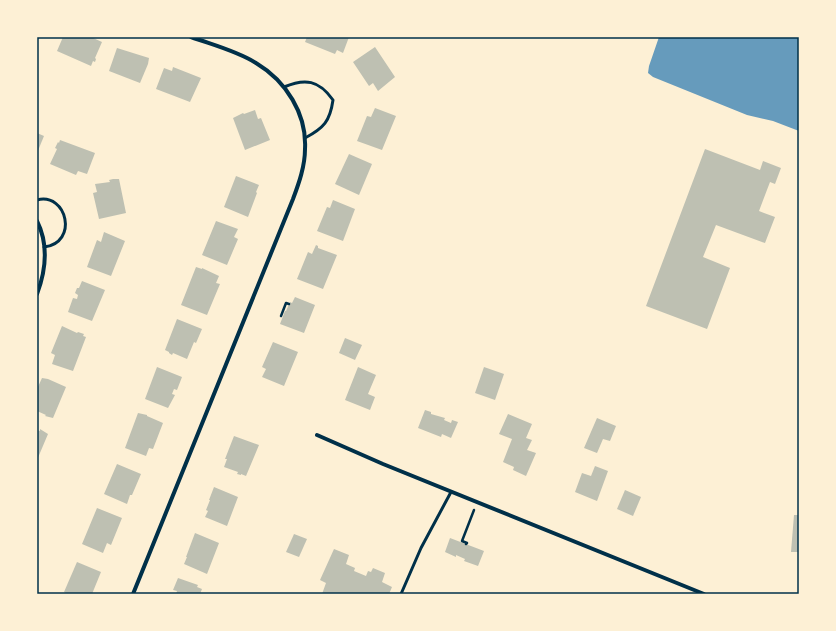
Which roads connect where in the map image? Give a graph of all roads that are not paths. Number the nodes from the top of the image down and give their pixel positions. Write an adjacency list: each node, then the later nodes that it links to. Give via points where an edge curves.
1 (191, 37): 2 (street, via 255,62)
2 (284, 87): 3 (street, via 299,113); 3 (lane, via 295,82 311,82 320,86 333,100 326,122)
3 (305, 138): 10 (street, via 304,164 293,199)
4 (37, 200): 6 (lane, via 50,201 59,206 65,216 66,229 60,240 52,246)
5 (37, 221): 6 (street)
6 (44, 247): 7 (street, via 46,260)
7 (37, 294)
8 (317, 435): 9 (street)
9 (451, 492): 11 (lane, via 421,548); 12 (street)
10 (133, 594)
11 (401, 594)
12 (704, 594)

